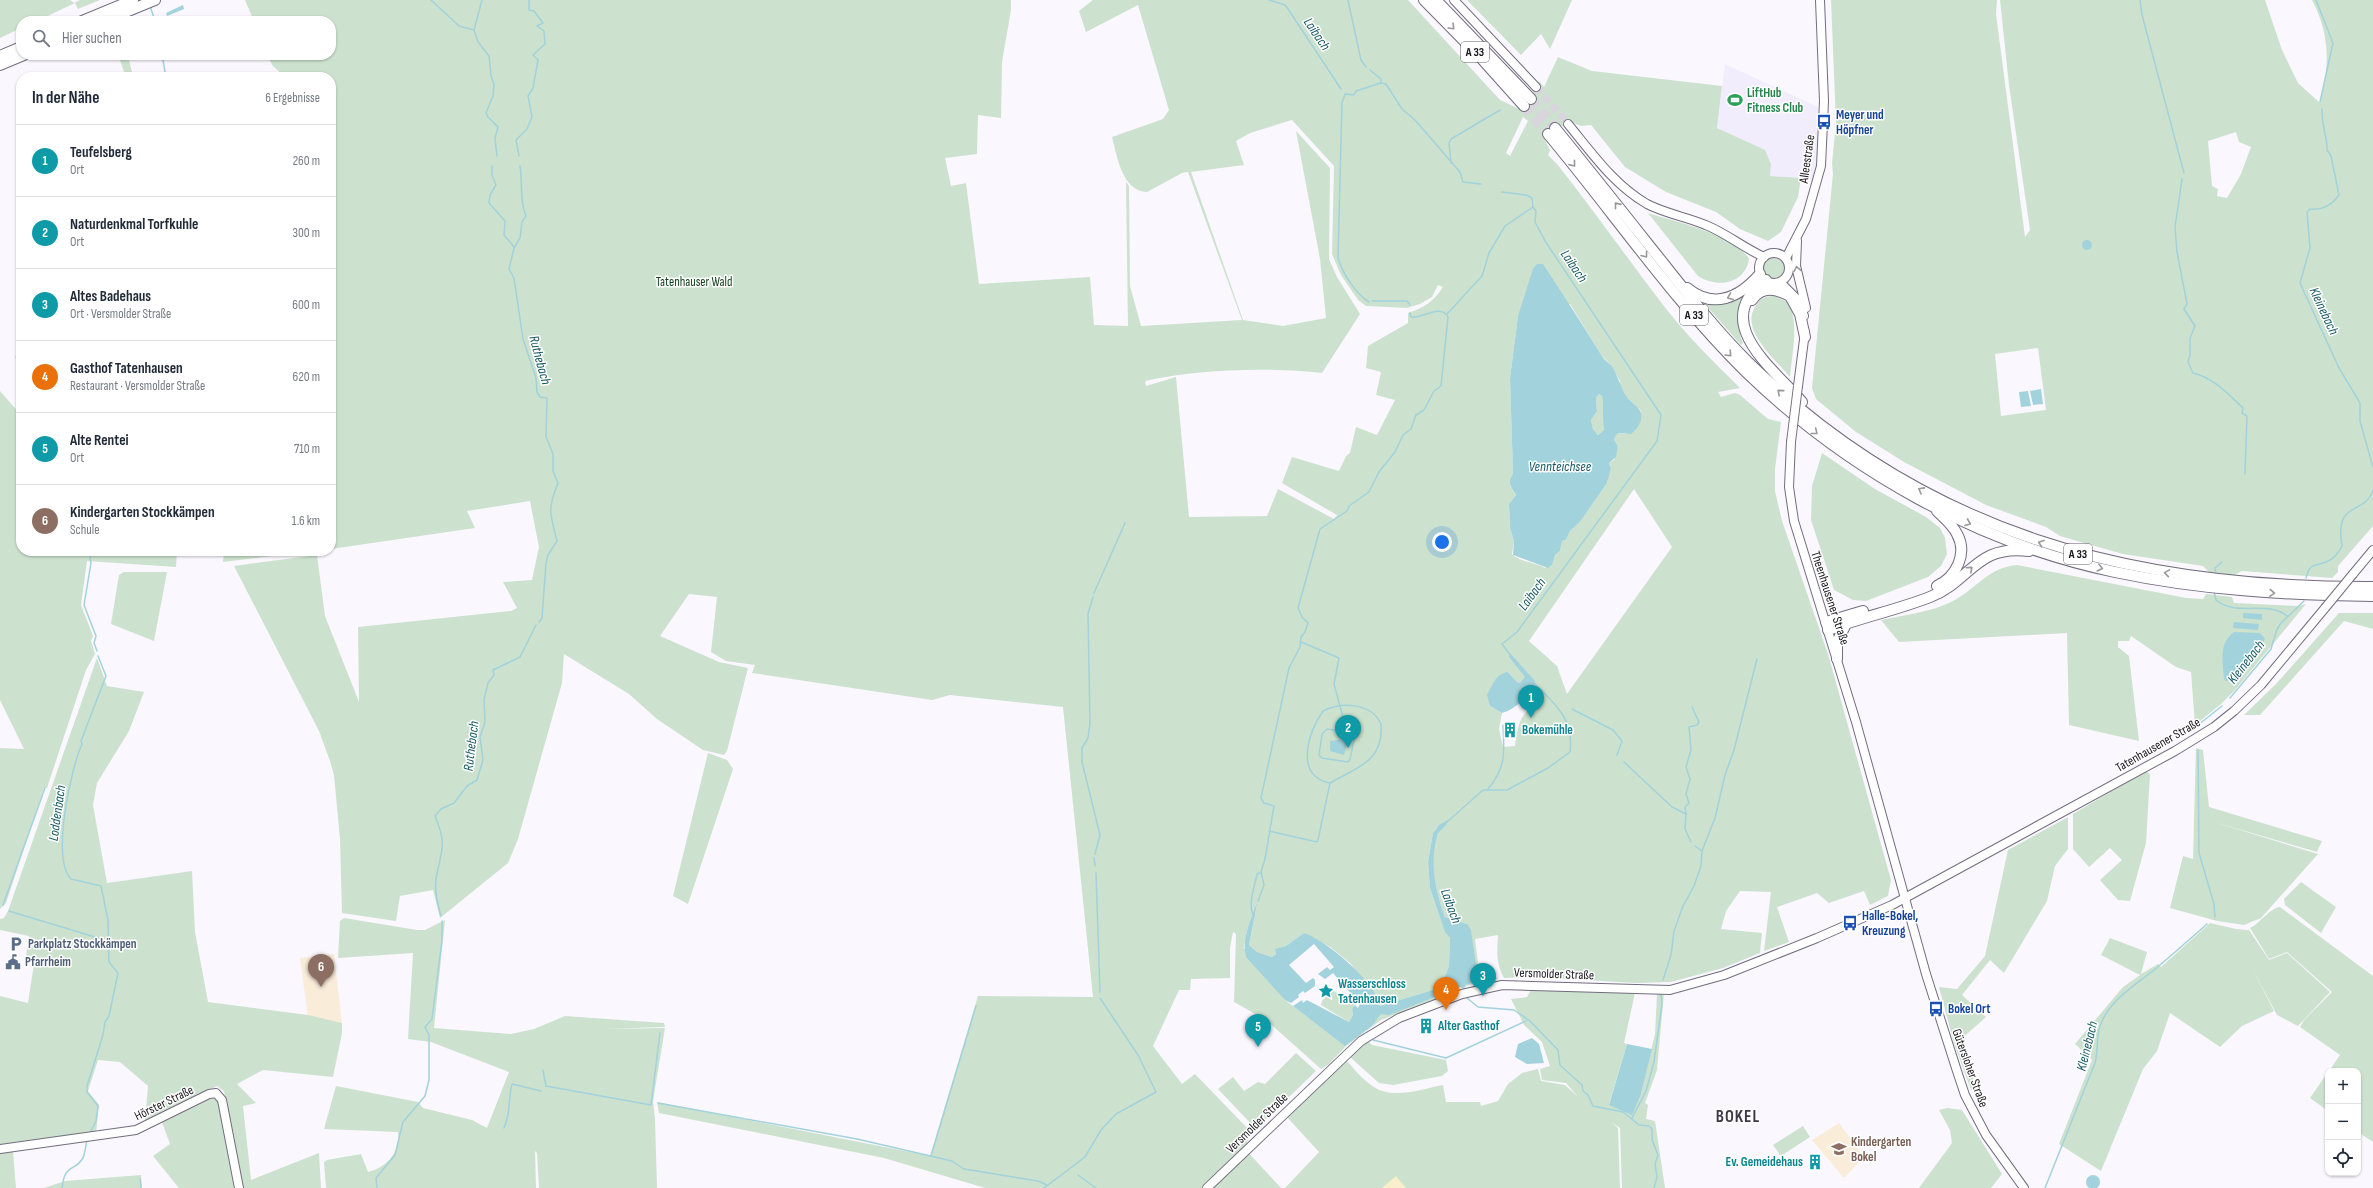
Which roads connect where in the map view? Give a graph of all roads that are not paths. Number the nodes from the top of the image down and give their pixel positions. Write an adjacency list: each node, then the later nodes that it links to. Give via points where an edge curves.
1 (133, 0): 7 (highway)
2 (155, 0): 8 (highway)
3 (1424, 0): 4 (highway, A 33, one-way to 4, via 1527,103)
4 (1436, 0)
5 (1454, 0): 13 (main road)
6 (1820, 0): 15 (main road, Alleestraße, via 1823,137 1821,166)
7 (94, 16)
8 (116, 16)
9 (16, 49): 10 (highway)
10 (0, 56)
11 (16, 58): 12 (highway)
12 (0, 65)
13 (1536, 87)
14 (1568, 124): 19 (main road, via 1624,188 1648,204 1706,225 1733,239)
15 (1812, 201): 16 (main road, Alleestraße); 17 (main road, Alleestraße, via 1794,235)
16 (1806, 219): 18 (main road, Alleestraße); 23 (main road, one-way to 16, via 1795,252 1796,242)
17 (1778, 253): 18 (main road); 19 (main road, via 1768,254)
18 (1786, 258): 22 (main road, via 1789,267)
19 (1762, 260): 20 (main road)
20 (1763, 277): 21 (highway, one-way to 21, via 1722,301 1700,297); 22 (main road); 24 (highway, via 1744,304 1741,318)
21 (1676, 279): 26 (highway, A 33, one-way to 21, via 1747,360 1709,320); 27 (highway, A 33, one-way to 27, via 1552,131 1677,296 1747,372 1820,436 1859,464)
22 (1783, 279): 23 (main road, Theenhausener Straße, via 1798,300)
23 (1806, 321): 25 (main road, Theenhausener Straße)
24 (1744, 328): 25 (highway, via 1748,306 1754,297 1764,290 1776,290 1790,296 1796,305); 26 (highway, via 1754,349)
25 (1805, 337): 35 (main road, Theenhausener Straße, bridge, via 1791,442 1789,487 1794,521)
26 (1832, 434): 30 (highway, A 33, one-way to 26, via 2089,557 2003,529 1920,489)
27 (1932, 506): 29 (highway, A 33, one-way to 29, via 1969,524); 35 (highway, via 1952,527 1961,544 1960,562 1952,576 1944,583 1926,591)
28 (2373, 550): 37 (main road, Tatenhausener Straße, bridge, via 2261,685 2214,727 2175,751)
29 (2049, 554): 30 (highway, A 33, one-way to 30, via 2114,572); 34 (highway, one-way to 29, via 1945,590 1980,561 2001,551)
30 (2206, 583): 31 (highway, A 33)
31 (2234, 586): 32 (highway, A 33); 33 (highway, A 33, one-way to 33)
32 (2373, 587)
33 (2373, 596)
34 (1846, 624): 35 (highway); 36 (highway, via 1837,642)
35 (1827, 626): 36 (main road, Theenhausener Straße)
36 (1837, 659): 37 (main road, Theenhausener Straße)
37 (1905, 898): 40 (main road, Versmolder Straße, via 1761,961 1684,987 1670,990 1641,990 1502,985 1462,994 1399,1018 1361,1041); 41 (main road, Gütersloher Straße, via 1934,1004 1965,1095 1994,1149)
38 (0, 1149): 39 (main road, Hörster Straße, via 136,1130 209,1094 216,1093 222,1100)
39 (239, 1188)
40 (1207, 1188)
41 (2024, 1188)

